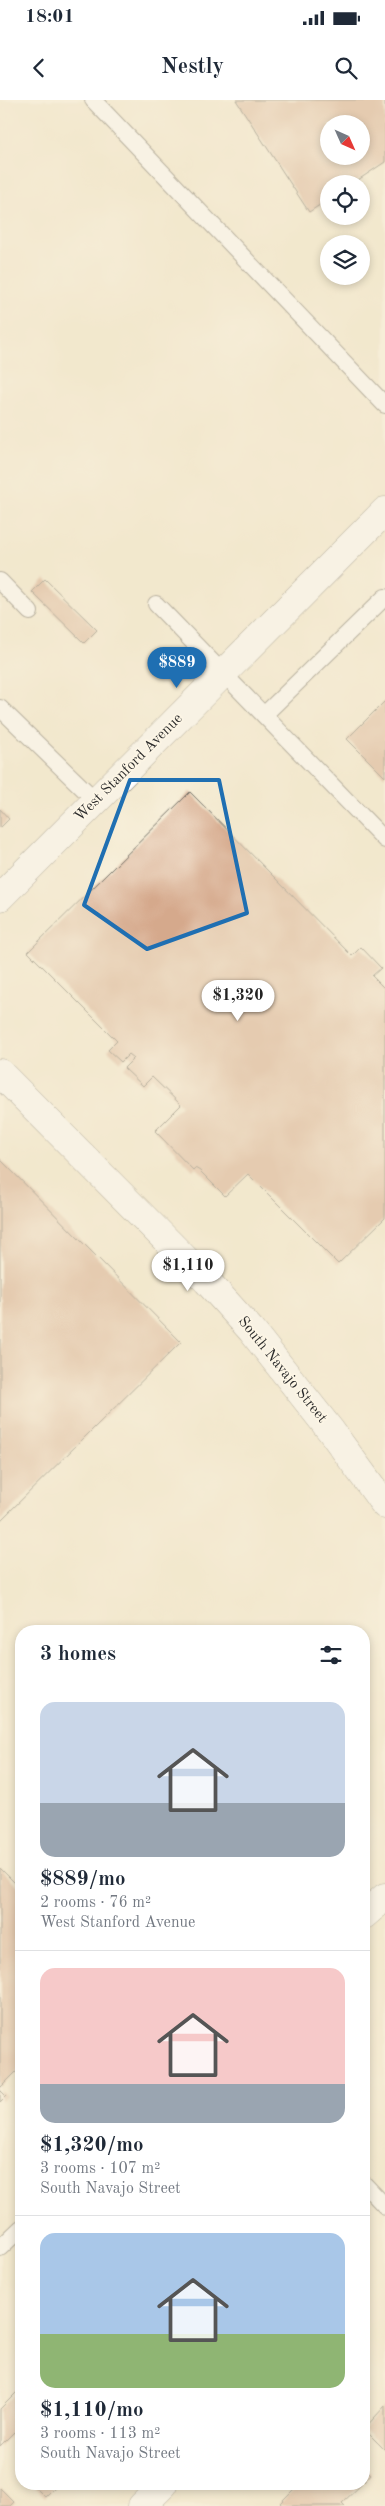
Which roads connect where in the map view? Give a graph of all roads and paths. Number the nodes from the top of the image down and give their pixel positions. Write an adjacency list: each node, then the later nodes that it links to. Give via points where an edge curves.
1 (93, 100): 2 (lane)
2 (385, 405)
3 (385, 511): 8 (street, West Stanford Avenue)
4 (0, 581): 7 (lane)
5 (385, 597): 10 (lane)
6 (156, 604): 8 (lane)
7 (30, 612)
8 (223, 673): 10 (lane); 11 (street, West Stanford Avenue)
9 (0, 708): 11 (lane)
10 (264, 715): 12 (lane)
11 (96, 801): 13 (street, West Stanford Avenue)
12 (385, 840)
13 (0, 897)
14 (0, 1073): 15 (street, South Navajo Street, via 207,1281 252,1331)
15 (385, 1505)
16 (385, 1897): 17 (street)
17 (370, 1910)
18 (370, 2190): 19 (lane)
19 (385, 2206)
20 (15, 2234): 21 (lane)
21 (0, 2248)
22 (158, 2490): 23 (street)
23 (142, 2506)

